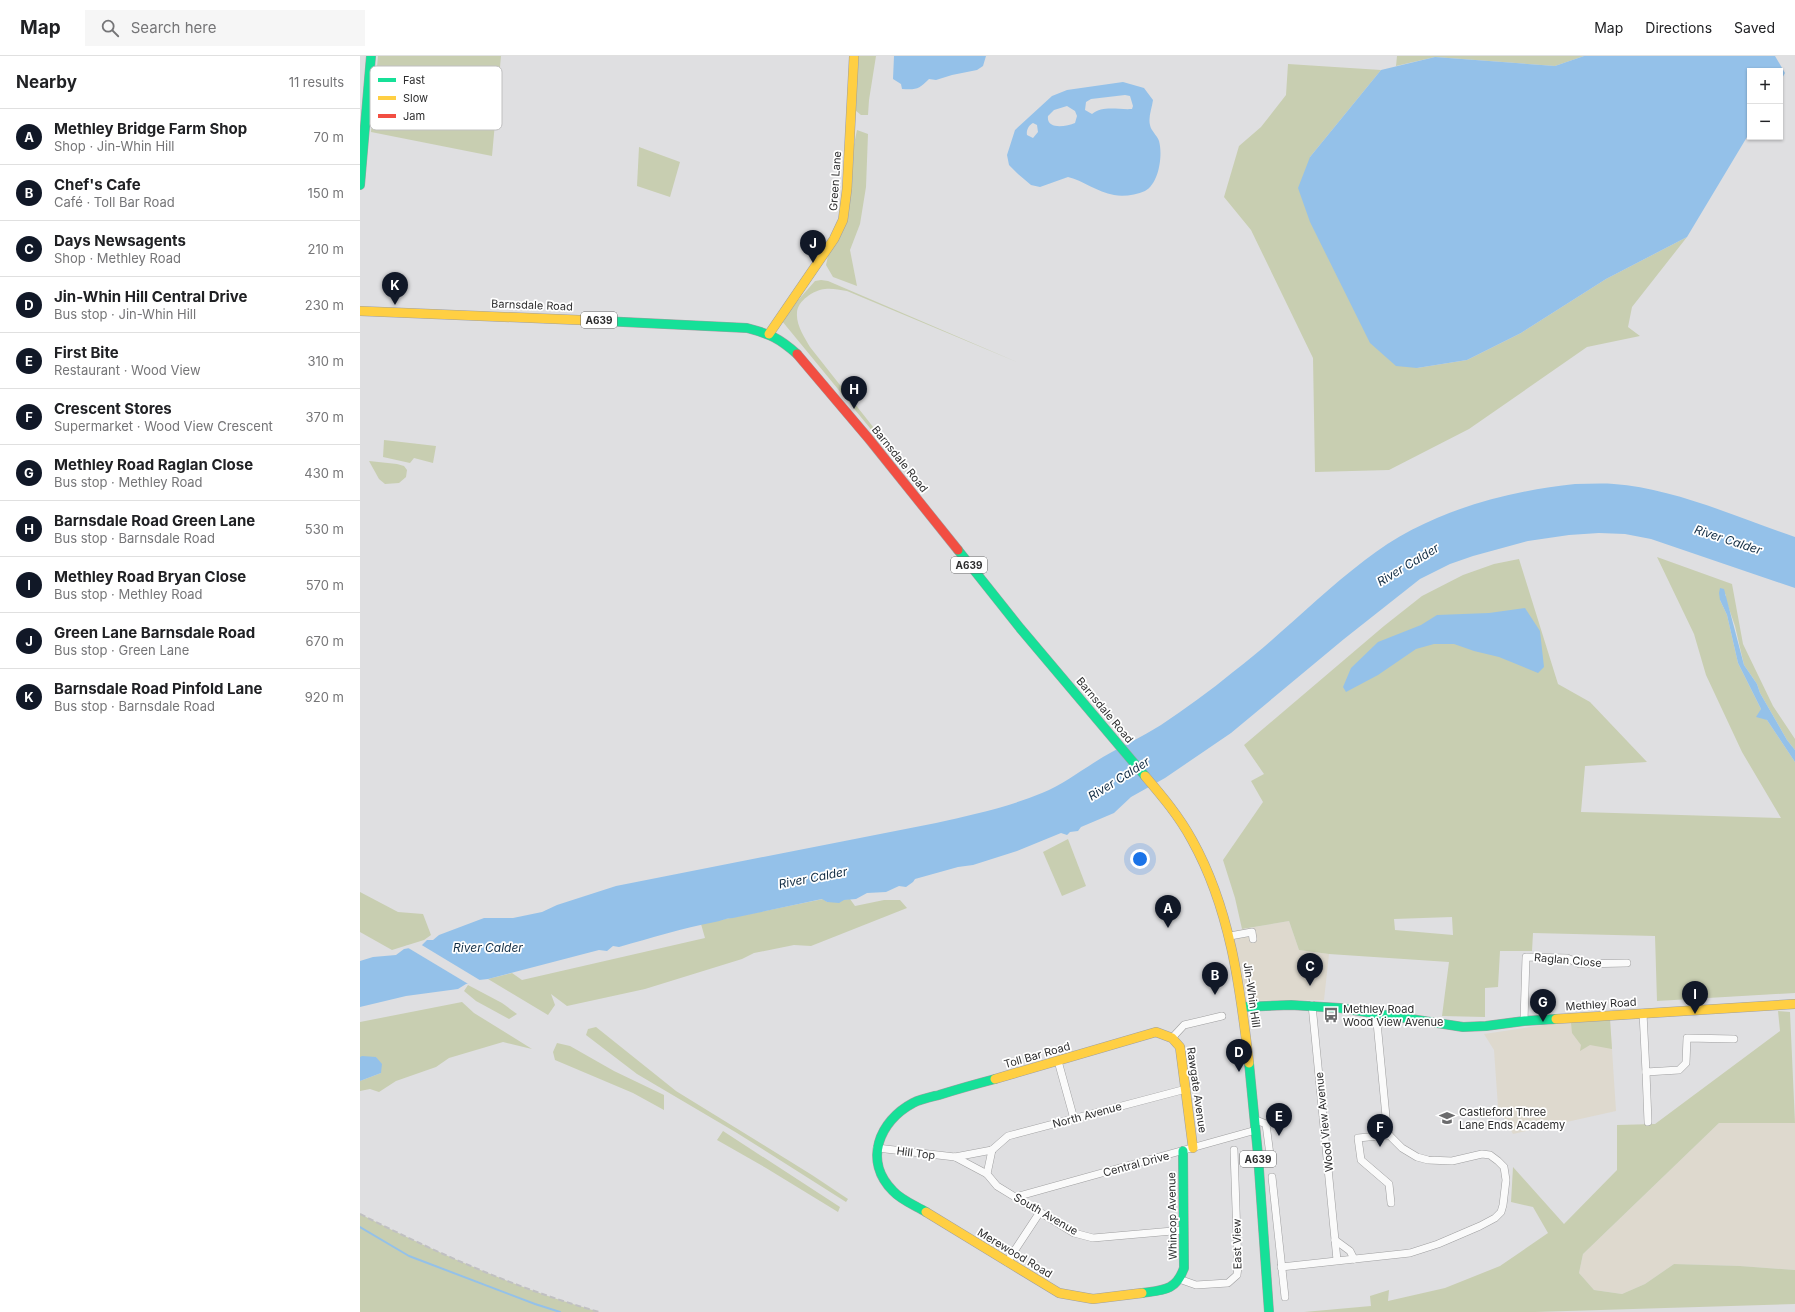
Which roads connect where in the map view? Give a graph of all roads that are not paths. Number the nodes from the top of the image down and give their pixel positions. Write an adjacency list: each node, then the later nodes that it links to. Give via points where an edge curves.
1 (371, 56): 3 (main road)
2 (854, 56): 7 (main road, Green Lane, via 844,220 834,239)
3 (370, 66)
4 (370, 68): 5 (main road)
5 (360, 185)
6 (360, 311): 7 (main road, Barnsdale Road / A639, via 734,327 755,329)
7 (769, 334): 8 (main road, Barnsdale Road / A639, via 790,347 828,390 1020,628)
8 (1160, 795): 9 (main road, Jin-Whin Hill / A639, via 1190,836 1208,869)
9 (1230, 936): 10 (street, via 1252,932); 14 (main road, Jin-Whin Hill / A639)
10 (1253, 939)
11 (1627, 963): 18 (street, Raglan Close, via 1580,964 1567,958 1526,957)
12 (1795, 1004): 16 (main road, Methley Road)
13 (1312, 1005): 14 (main road, Methley Road); 15 (main road, Methley Road); 42 (street, Wood View Avenue)
14 (1242, 1006): 25 (main road, Jin-Whin Hill / A639)
15 (1376, 1012): 18 (main road, Methley Road, via 1462,1027 1486,1027); 28 (street, via 1386,1127)
16 (1644, 1013): 18 (main road, Methley Road); 22 (street)
17 (1222, 1016): 19 (street, via 1184,1026)
18 (1524, 1021)
19 (1172, 1038): 21 (main road, Toll Bar Road, via 1156,1032); 23 (main road, Rawgate Avenue, via 1180,1047)
20 (1734, 1039): 22 (street, via 1687,1038 1686,1063 1679,1070)
21 (1058, 1061): 24 (street); 29 (main road, Toll Bar Road, via 914,1102 897,1112 882,1129)
22 (1646, 1072): 26 (street)
23 (1186, 1089): 24 (street, North Avenue); 30 (main road, Rawgate Avenue)
24 (1074, 1119): 31 (street, North Avenue, via 1008,1136)
25 (1256, 1120): 27 (main road, Jin-Whin Hill / A639); 34 (street, via 1266,1124)
26 (1648, 1122)
27 (1256, 1130): 30 (street, Central Drive); 49 (main road, Jin-Whin Hill / A639)
28 (1389, 1136): 39 (street, via 1358,1138 1361,1160 1389,1184); 43 (street, via 1402,1148 1428,1160 1452,1161 1482,1154 1490,1156 1504,1168 1506,1180 1503,1205 1495,1218 1438,1244 1410,1253)
29 (877, 1148): 35 (street, Hill Top); 45 (main road, Merewood Road, via 880,1171 893,1192)
30 (1193, 1148): 33 (street, Central Drive)
31 (992, 1150): 35 (street, Hill Top); 36 (street)
32 (1234, 1150): 47 (street, East View, via 1237,1274 1228,1282 1196,1285)
33 (1183, 1151): 38 (street, Central Drive); 41 (main road, Whincop Avenue)
34 (1270, 1155)
35 (955, 1157): 36 (street, Hill Top)
36 (987, 1174): 38 (street, South Avenue, via 997,1186)
37 (1272, 1177): 46 (street)
38 (1016, 1197): 40 (street, South Avenue)
39 (1391, 1203)
40 (1040, 1212): 41 (street, South Avenue, via 1074,1233 1093,1238); 45 (street)
41 (1184, 1230): 47 (main road, Whincop Avenue, via 1185,1264)
42 (1335, 1240): 43 (street, via 1350,1251); 44 (street, Wood View Avenue)
43 (1354, 1259): 44 (street)
44 (1337, 1260): 46 (street)
45 (1007, 1262): 47 (main road, Merewood Road, via 1059,1293 1093,1299 1166,1290)
46 (1282, 1267): 48 (street)
47 (1179, 1280)
48 (1285, 1297)
49 (1269, 1312)

